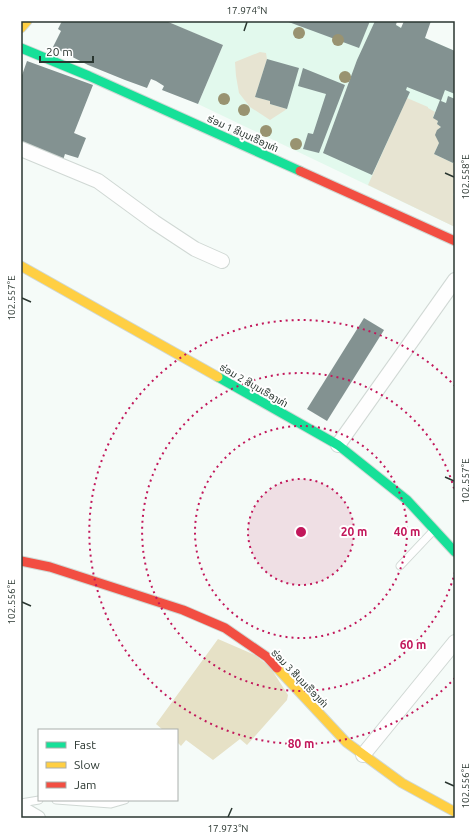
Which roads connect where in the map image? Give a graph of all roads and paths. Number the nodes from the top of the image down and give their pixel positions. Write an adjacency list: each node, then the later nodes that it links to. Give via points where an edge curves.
1 (27, 21): 2 (main road)
2 (21, 28)
3 (21, 48): 5 (main road, ຮ່ອມ 1 ສີບຸນເຮືອງທ່າ, via 89,76)
4 (21, 149): 6 (street, via 98,181 195,249)
5 (455, 241)
6 (222, 261)
7 (21, 266): 9 (main road, ຮ່ອມ 2 ສີບຸນເຮືອງທ່າ)
8 (455, 280): 9 (street)
9 (338, 445): 10 (main road, ຮ່ອມ 2 ສີບຸນເຮືອງທ່າ, via 407,500)
10 (434, 530): 11 (main road, ຮ່ອມ 2 ສີບຸນເຮືອງທ່າ); 13 (lane)
11 (455, 552)
12 (21, 561): 15 (main road, ຮ່ອມ 3 ສີບຸນເຮືອງທ່າ, via 50,567 183,610 225,628 267,657 346,742)
13 (400, 566)
14 (455, 642): 15 (street)
15 (363, 755): 21 (main road, ຮ່ອມ 3 ສີບຸນເຮືອງທ່າ, via 402,782)
16 (38, 800): 19 (lane)
17 (70, 801): 18 (lane, via 111,804)
18 (122, 801)
19 (21, 803)
20 (21, 808): 22 (street)
21 (455, 812)
22 (38, 818)

